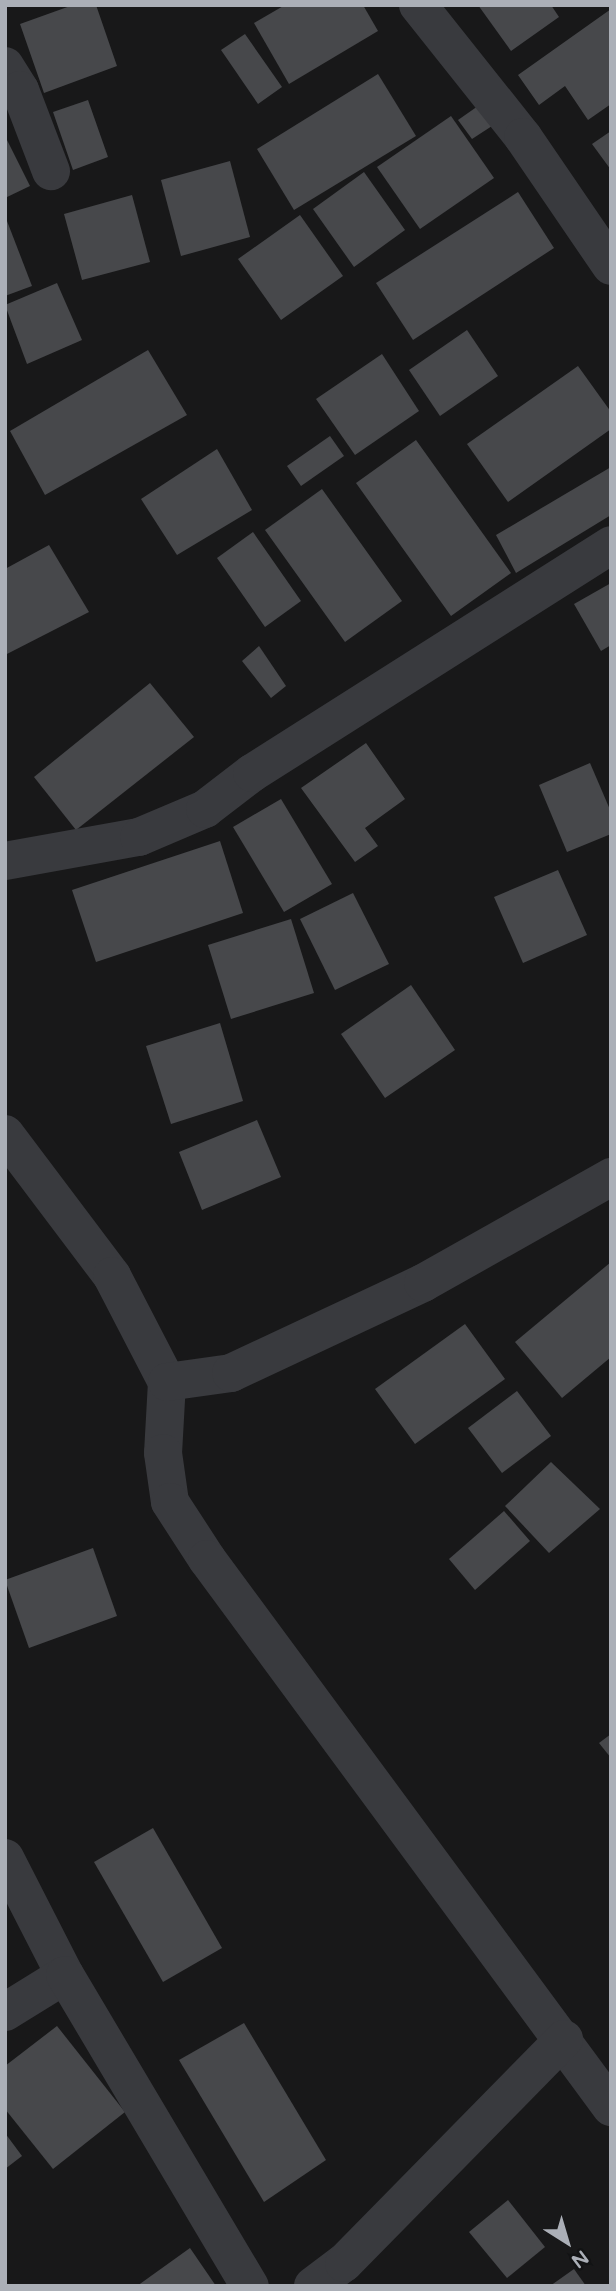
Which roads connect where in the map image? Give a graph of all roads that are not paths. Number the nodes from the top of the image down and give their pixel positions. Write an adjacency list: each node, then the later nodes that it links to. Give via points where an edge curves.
1 (418, 5): 4 (street, via 523,137)
2 (5, 66): 3 (street, via 20,90)
3 (51, 171)
4 (611, 266)
5 (611, 545): 6 (street, via 252,773 205,809 139,837)
6 (5, 861)
7 (5, 1134): 9 (street, via 111,1276)
8 (611, 1177): 9 (street, via 423,1283 231,1373)
9 (167, 1382): 13 (street, via 163,1453 170,1502 207,1559)
10 (5, 1858): 11 (street)
11 (65, 1976): 12 (street); 15 (street)
12 (5, 2012)
13 (564, 2039): 14 (street); 16 (street, via 344,2263)
14 (611, 2107)
15 (250, 2286)
16 (313, 2286)

